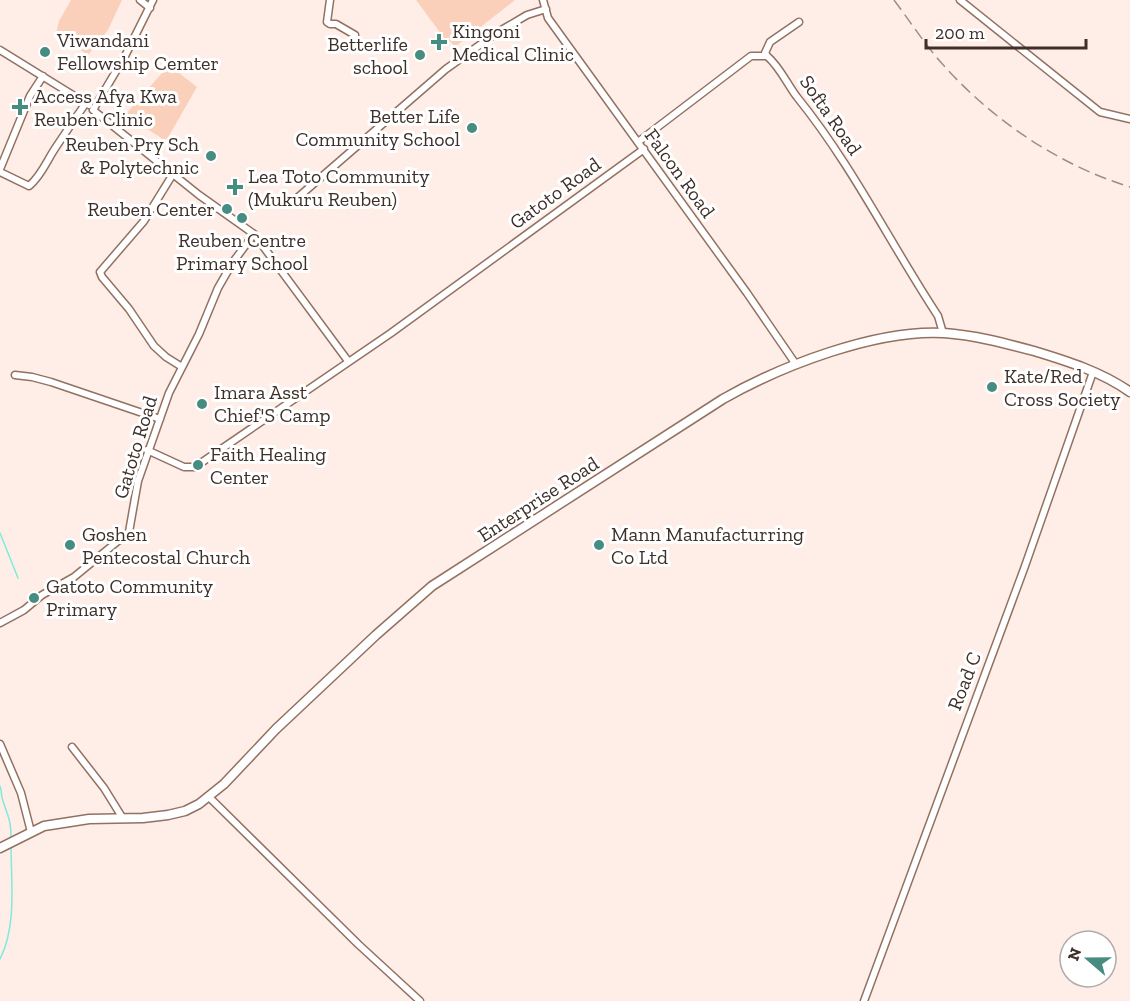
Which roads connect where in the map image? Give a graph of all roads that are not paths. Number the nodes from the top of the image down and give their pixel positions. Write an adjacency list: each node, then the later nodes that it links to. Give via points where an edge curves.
1 (140, 0): 6 (street)
2 (153, 0): 6 (street)
3 (330, 0): 9 (street, via 327,22)
4 (543, 0): 7 (street, Falcon Road)
5 (960, 0): 15 (street, via 1100,112)
6 (150, 9): 14 (street)
7 (546, 9): 16 (street, Falcon Road, via 556,30); 20 (street, via 498,32 446,69)
8 (798, 22): 11 (street, via 770,42)
9 (355, 35)
10 (0, 50): 12 (street)
11 (767, 57): 16 (street, via 752,56); 22 (street, Softa Road, via 810,111 856,180 938,316)
12 (44, 76): 13 (street); 18 (street, via 30,96)
13 (86, 103): 14 (street); 18 (street, via 43,171 29,186)
14 (93, 110): 19 (street)
15 (1130, 119)
16 (638, 142): 17 (street, Falcon Road)
17 (644, 149): 23 (street, Gatoto Road); 24 (street, Falcon Road)
18 (0, 171)
19 (173, 174): 21 (street); 25 (street, via 144,221 100,272 154,346)
20 (296, 199)
21 (254, 234): 23 (street); 25 (street, Gatoto Road, via 232,261)
22 (942, 333): 24 (main road, Enterprise Road, via 889,338); 26 (main road, Enterprise Road, via 1005,344)
23 (348, 361): 30 (street, Gatoto Road, via 195,467 184,467)
24 (795, 363): 35 (main road, Enterprise Road, via 723,399 432,586)
25 (183, 367): 29 (street, Gatoto Road)
26 (1093, 372): 28 (main road, Enterprise Road); 40 (street, Road C)
27 (15, 375): 29 (street, via 32,376)
28 (1130, 392)
29 (160, 419): 30 (street, Gatoto Road)
30 (147, 450): 31 (street, Gatoto Road, via 129,532 78,573)
31 (0, 623)
32 (0, 744): 34 (street)
33 (72, 747): 36 (street)
34 (1, 754): 37 (street, via 15,777)
35 (208, 796): 36 (main road, Enterprise Road, via 185,812); 39 (street)
36 (123, 817): 37 (main road, Enterprise Road, via 62,823)
37 (31, 832): 38 (main road, Enterprise Road)
38 (0, 848)
39 (420, 1001)
40 (864, 1001)

